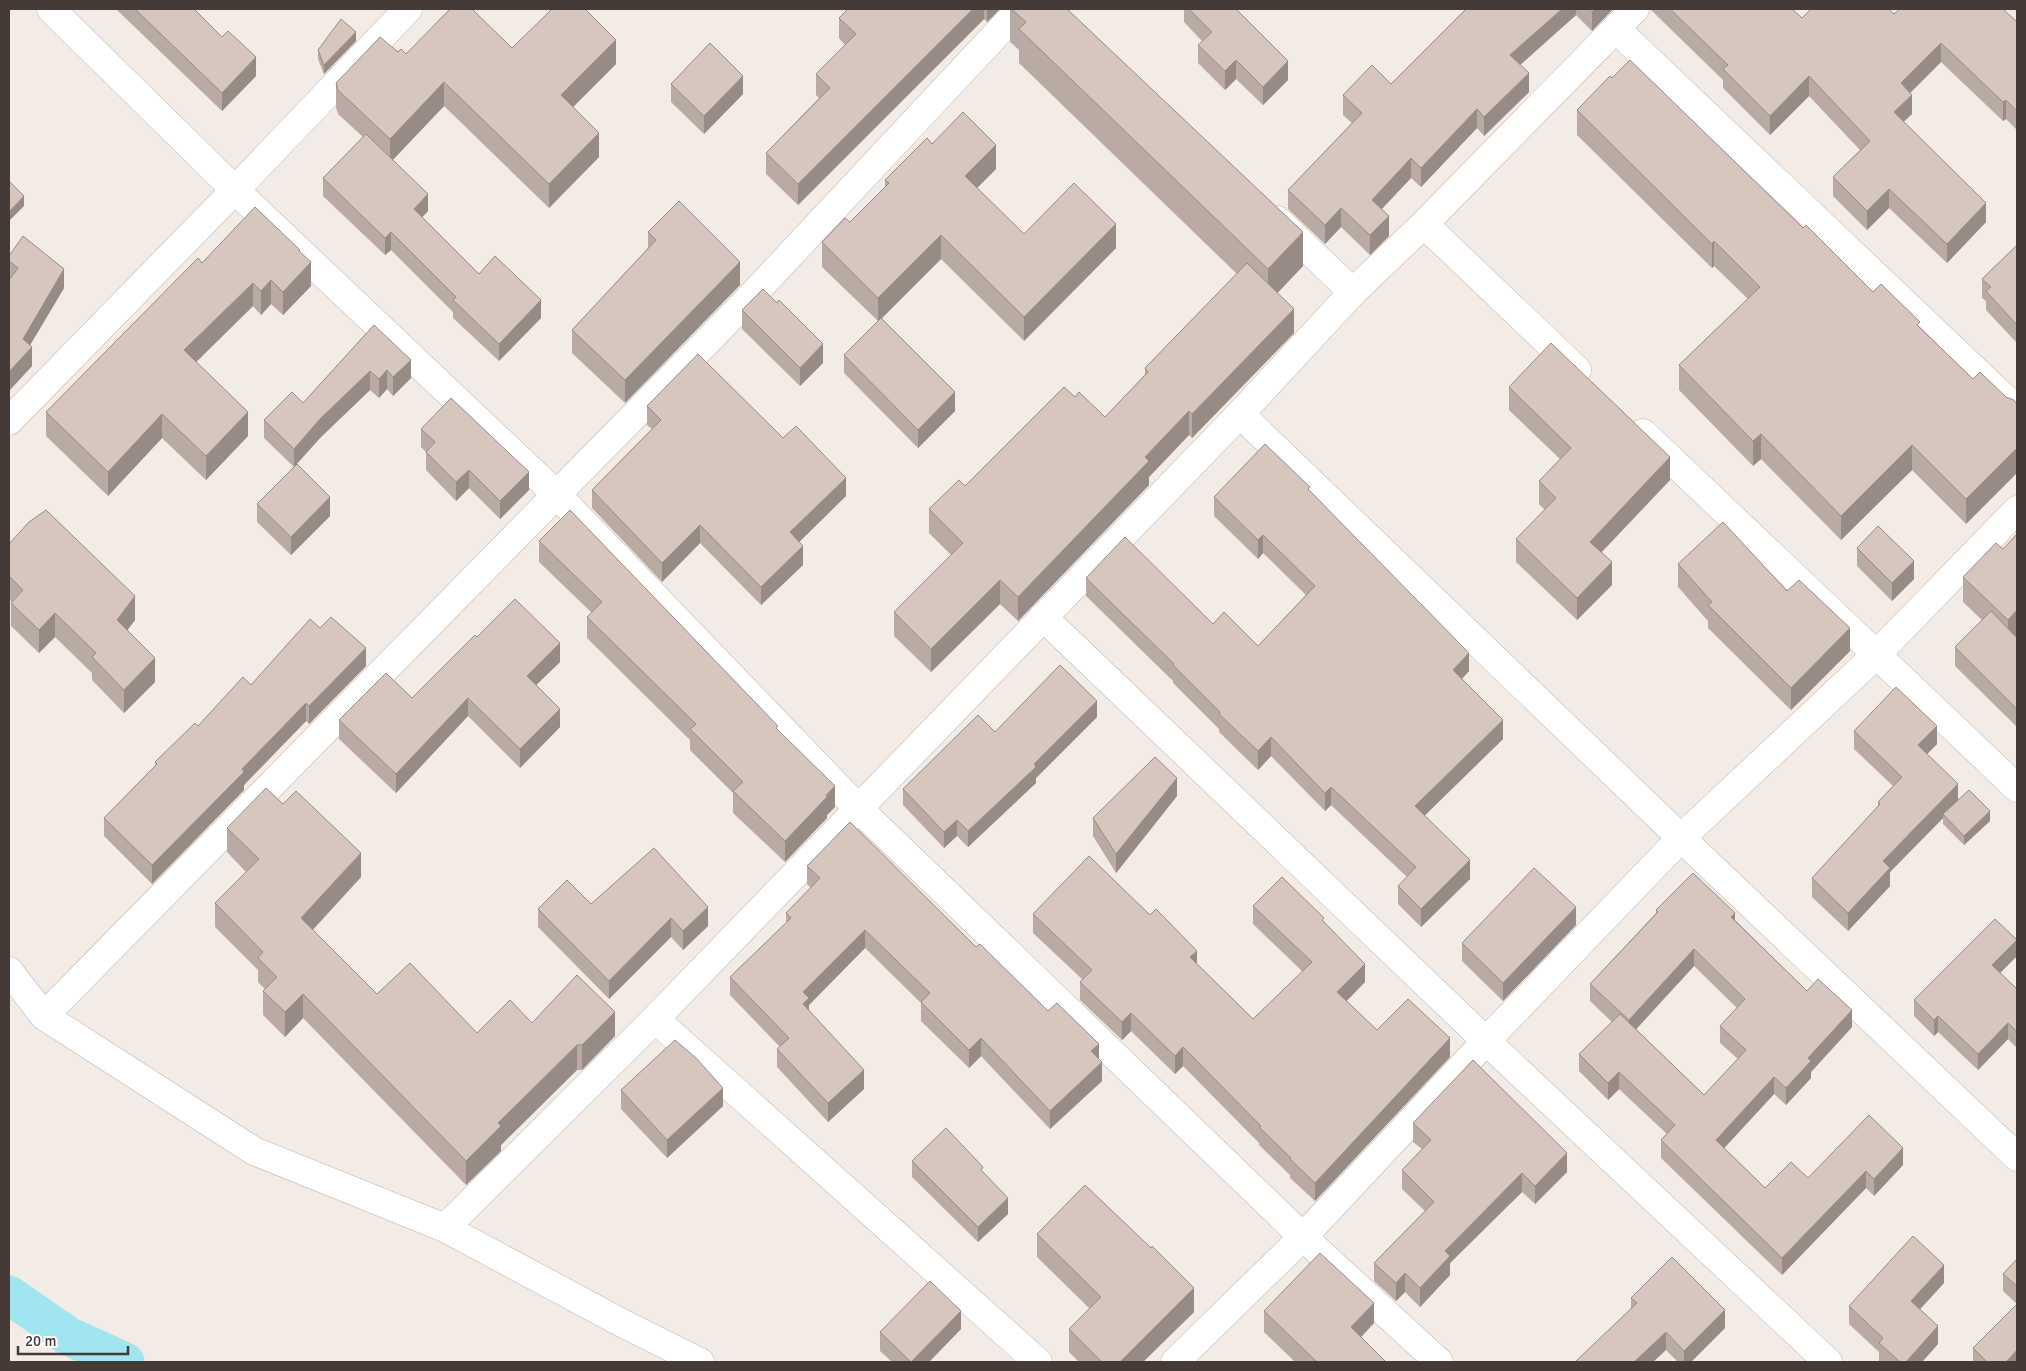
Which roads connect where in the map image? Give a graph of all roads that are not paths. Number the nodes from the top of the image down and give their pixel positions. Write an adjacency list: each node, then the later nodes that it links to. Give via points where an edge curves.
1 (51, 9): 6 (street)
2 (408, 9): 6 (street)
3 (1020, 9): 15 (street, via 744,304)
4 (1635, 9): 5 (street)
5 (1616, 29): 8 (street); 11 (street)
6 (235, 190): 14 (street); 15 (street)
7 (1261, 204): 9 (street)
8 (1424, 224): 9 (street); 10 (street)
9 (1353, 292): 12 (street)
10 (1596, 388)
11 (2017, 410)
12 (1240, 414): 17 (street); 21 (street)
13 (1625, 416): 18 (street)
14 (9, 422)
15 (557, 495): 20 (street); 23 (street)
16 (2017, 510): 18 (street)
17 (1043, 617): 20 (street); 25 (street)
18 (1876, 655): 19 (street); 21 (street)
19 (2017, 788)
20 (858, 808): 24 (street); 28 (street)
21 (1681, 838): 25 (street); 26 (street)
22 (9, 971): 23 (street)
23 (44, 1016): 27 (street, via 254,1151)
24 (655, 1019): 27 (street); 30 (street)
25 (1486, 1041): 28 (street); 33 (street)
26 (2017, 1157)
27 (445, 1228): 29 (street)
28 (1303, 1237): 31 (street); 32 (street)
29 (700, 1362)
30 (1038, 1362)
31 (1175, 1362)
32 (1438, 1362)
33 (1828, 1362)

